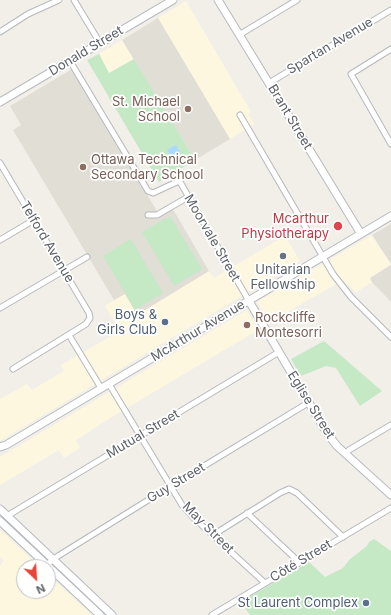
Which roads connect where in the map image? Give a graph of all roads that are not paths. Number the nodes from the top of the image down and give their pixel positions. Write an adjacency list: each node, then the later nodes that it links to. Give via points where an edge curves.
1 (59, 0): 7 (street, via 28,14)
2 (74, 0): 9 (street)
3 (173, 0): 9 (main road, Donald Street)
4 (218, 0): 8 (main road, Brant Street)
5 (297, 0): 8 (street)
6 (391, 10): 12 (street, Spartan Avenue)
7 (0, 32)
8 (239, 35): 12 (main road, Brant Street)
9 (100, 43): 11 (main road, Donald Street)
10 (391, 49): 15 (street, via 351,74)
11 (70, 61): 13 (main road, Donald Street); 19 (street, via 148,191 153,192)
12 (269, 83): 24 (main road, Brant Street)
13 (0, 102)
14 (240, 115): 27 (street)
15 (391, 144)
16 (0, 163): 17 (street, Telford Avenue)
17 (2, 170): 23 (street, Telford Avenue)
18 (176, 175): 19 (street, Moorvale Street)
19 (179, 181): 20 (street, Moorvale Street)
20 (188, 197): 21 (street, via 158,215); 29 (street, Moorvale Street)
21 (148, 214)
22 (391, 216): 24 (main road, McArthur Avenue)
23 (34, 220): 25 (street); 28 (street, Telford Avenue)
24 (361, 234): 27 (main road, McArthur Avenue)
25 (0, 240)
26 (86, 257): 28 (street)
27 (323, 257): 29 (main road, McArthur Avenue); 32 (street, via 347,293)
28 (64, 271): 30 (street); 31 (street, Telford Avenue, via 89,313 89,321)
29 (249, 301): 33 (main road, Eglise Street); 35 (main road, McArthur Avenue)
30 (0, 308)
31 (69, 335): 34 (street); 36 (street)
32 (391, 337)
33 (279, 352): 37 (main road, Eglise Street); 39 (street, Mutual Street)
34 (13, 369)
35 (109, 384): 36 (main road, McArthur Avenue); 39 (street, May Street)
36 (102, 388): 40 (main road, McArthur Avenue)
37 (308, 403): 42 (main road, Eglise Street, via 330,437); 43 (street, Guy Street)
38 (391, 425): 42 (street)
39 (140, 436): 43 (street, May Street); 48 (street, Mutual Street)
40 (3, 446): 41 (main road, McArthur Avenue)
41 (0, 451)
42 (346, 454): 44 (main road, Eglise Street)
43 (170, 486): 50 (street, May Street, via 182,505); 53 (street, Guy Street)
44 (391, 495)
45 (391, 508): 51 (street, Côté Street)
46 (0, 509): 48 (main road)
47 (247, 513): 50 (street); 51 (street, via 289,489 297,493); 54 (street)
48 (7, 516): 53 (main road)
49 (0, 521): 52 (main road)
50 (213, 535): 57 (street, May Street)
51 (343, 537): 54 (street, Côté Street)
52 (40, 559)
53 (52, 559)
54 (299, 562): 57 (street, Côté Street)
55 (56, 563): 59 (main road)
56 (56, 574): 58 (main road)
57 (265, 583): 60 (street, Côté Street)
58 (100, 615)
59 (112, 615)
60 (212, 615)

